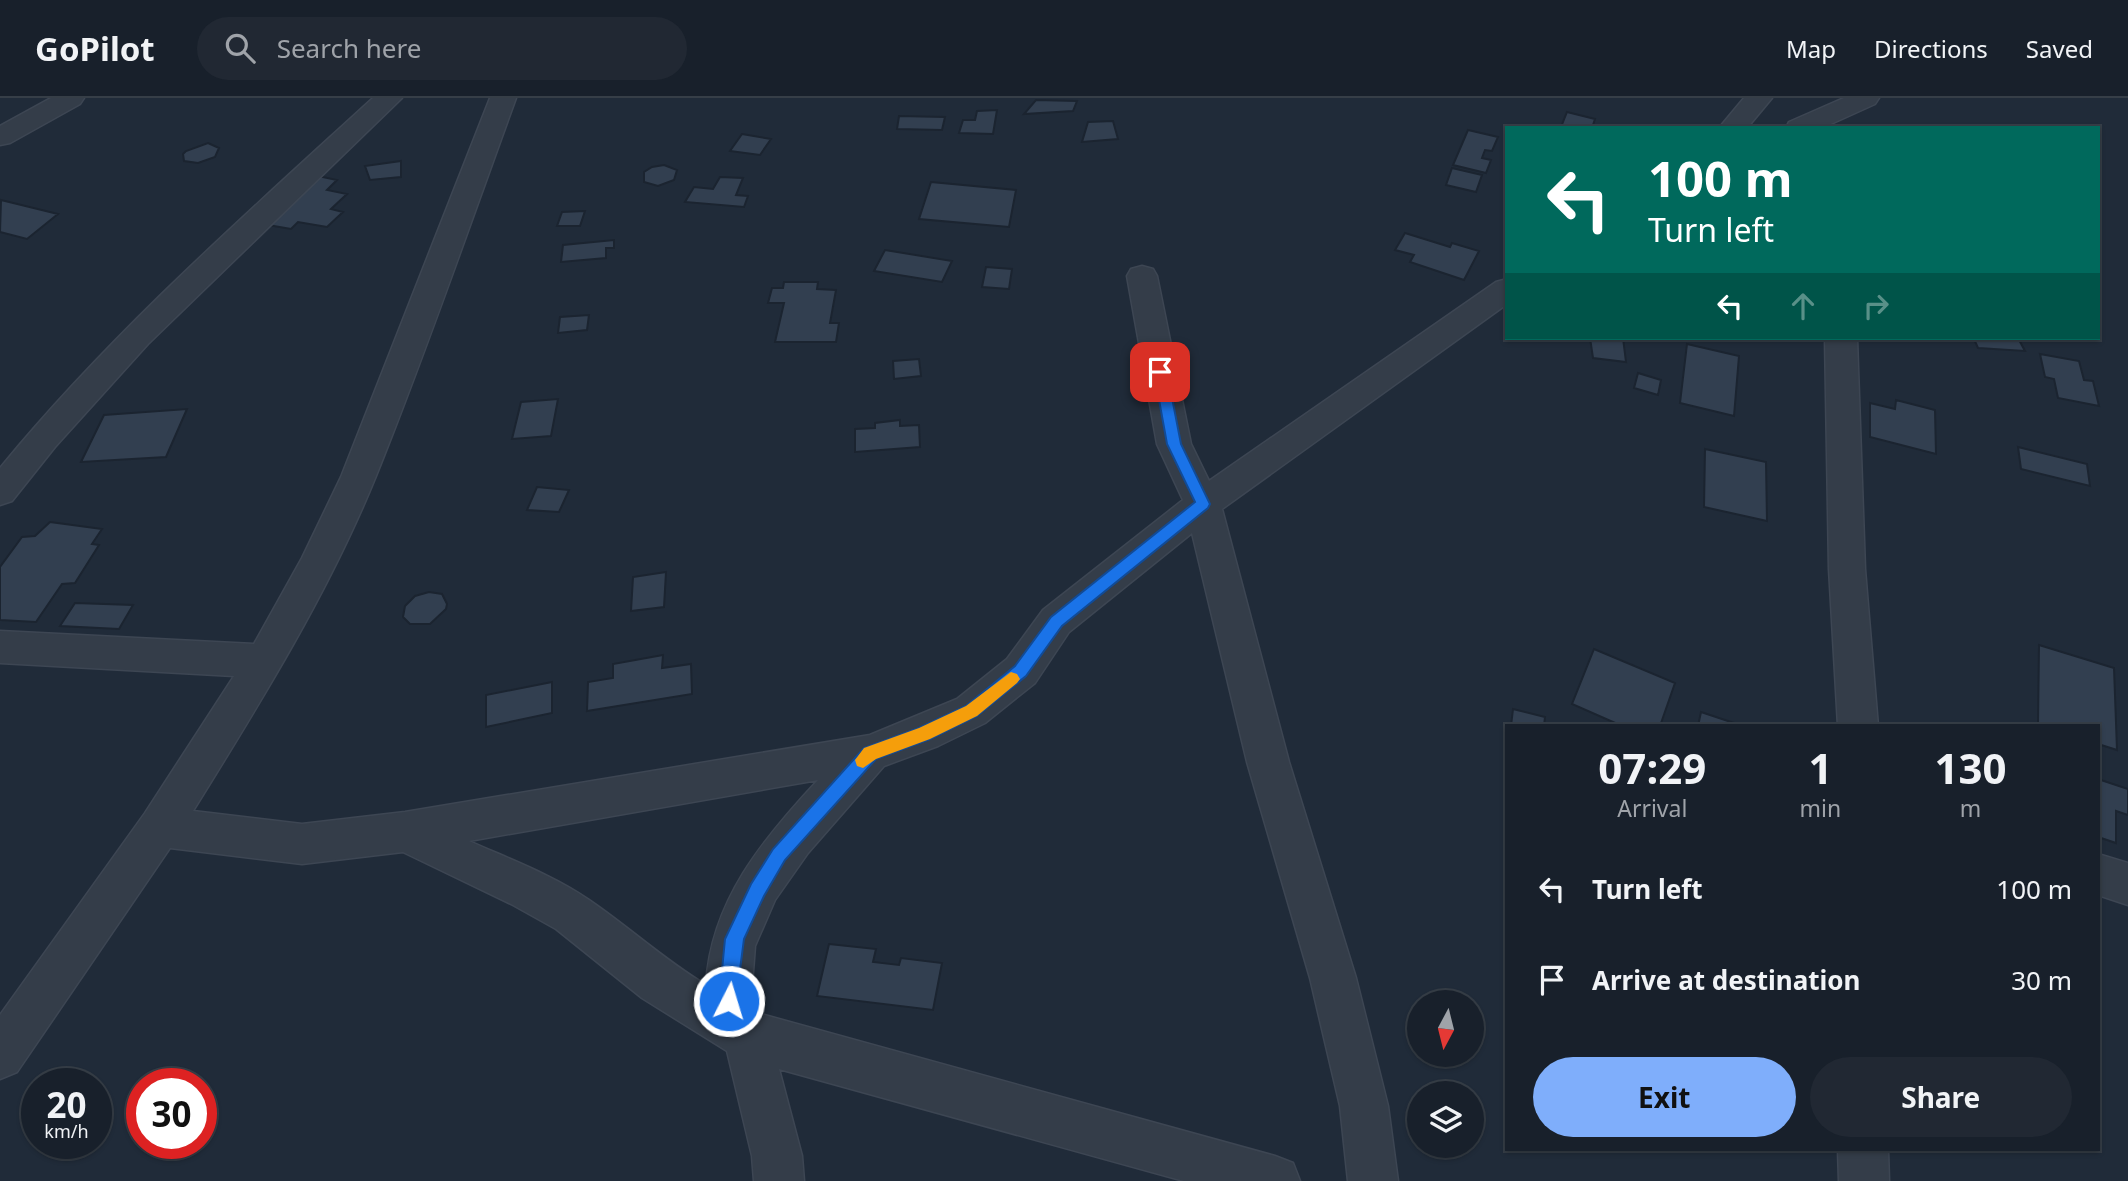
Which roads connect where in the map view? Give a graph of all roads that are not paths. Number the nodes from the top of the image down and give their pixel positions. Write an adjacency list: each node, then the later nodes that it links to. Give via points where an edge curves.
1 (71, 98): 10 (street)
2 (388, 98): 14 (street, via 132,342)
3 (503, 98): 17 (street, via 358,477)
4 (1759, 98): 7 (street)
5 (1773, 98): 8 (street)
6 (1866, 98): 9 (street)
7 (1734, 126)
8 (1795, 126)
9 (1802, 126)
10 (0, 137)
11 (1142, 276): 15 (street, via 1174,444)
12 (1505, 290): 15 (street)
13 (1841, 340): 18 (street)
14 (0, 492)
15 (1203, 504): 19 (street, via 1056,621 1021,671 971,711); 29 (street, via 1268,762 1336,991 1364,1106)
16 (0, 647): 17 (street)
17 (265, 662): 20 (street)
18 (1857, 724)
19 (870, 753): 21 (street); 24 (street, via 779,855 734,939)
20 (160, 827): 21 (street, via 302,844); 25 (street)
21 (405, 832): 24 (street, via 572,914 658,982)
22 (2100, 875): 23 (street)
23 (2128, 884)
24 (737, 1029): 27 (street, via 776,1156); 28 (street)
25 (0, 1055)
26 (1863, 1151): 30 (street)
27 (779, 1181)
28 (1275, 1181)
29 (1373, 1181)
30 (1864, 1181)

